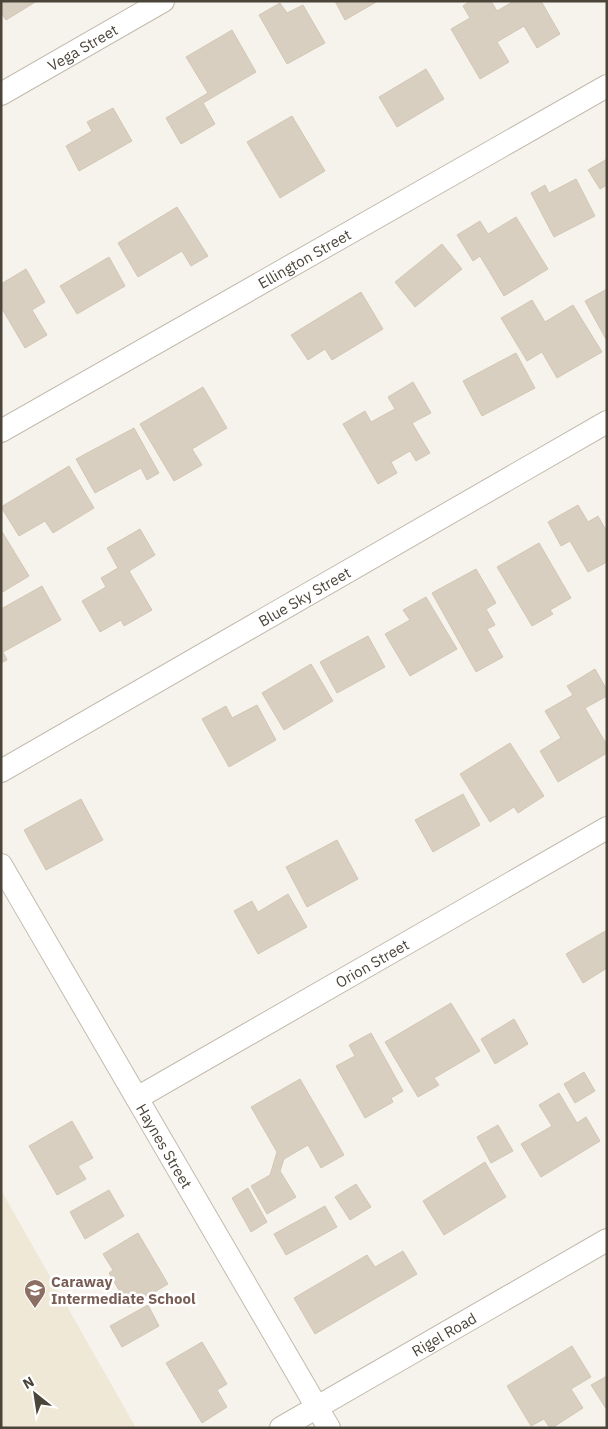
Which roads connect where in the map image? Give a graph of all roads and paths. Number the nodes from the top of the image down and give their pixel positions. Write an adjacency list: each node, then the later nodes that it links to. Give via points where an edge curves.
1 (163, 1): 3 (street, Vega Street)
2 (607, 86): 5 (street, Ellington Street)
3 (1, 94)
4 (607, 422): 6 (street, Blue Sky Street)
5 (1, 431)
6 (1, 771)
7 (607, 828): 9 (street, Orion Street)
8 (1, 865): 9 (street, Haynes Street)
9 (137, 1098): 11 (street, Haynes Street)
10 (607, 1240): 11 (street, Rigel Road)
11 (317, 1408): 12 (street, Rigel Road); 13 (street, Haynes Street)
12 (281, 1428)
13 (328, 1428)

